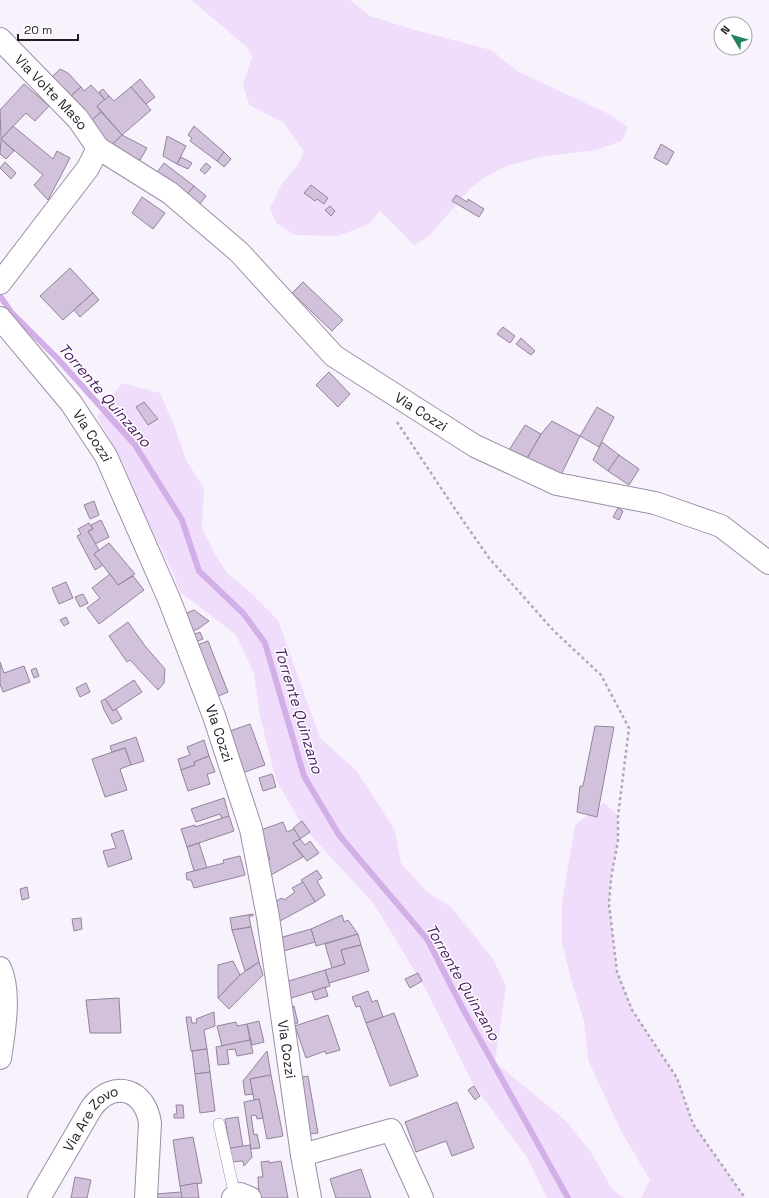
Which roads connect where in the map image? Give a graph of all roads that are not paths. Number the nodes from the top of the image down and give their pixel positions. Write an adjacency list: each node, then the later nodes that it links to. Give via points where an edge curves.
1 (0, 39): 2 (street, Via Volte Maso, via 78,118)
2 (98, 148): 3 (street, via 88,168); 5 (street, Via Cozzi, via 170,193 239,252 334,356 475,446 557,484 656,503 722,526)
3 (2, 280)
4 (0, 318): 9 (street, Via Cozzi, via 71,403 106,456 168,599 214,716 251,829 268,917)
5 (769, 563)
6 (0, 968): 7 (street, via 4,983 5,1024)
7 (0, 1058)
8 (219, 1124): 10 (lane)
9 (302, 1155): 13 (street, Via Cozzi); 14 (street, via 391,1130)
10 (239, 1197)
11 (39, 1198): 12 (street, Via Are Zovo, via 92,1107 103,1095 123,1090 136,1096 149,1117)
12 (146, 1198)
13 (310, 1198)
14 (422, 1198)

